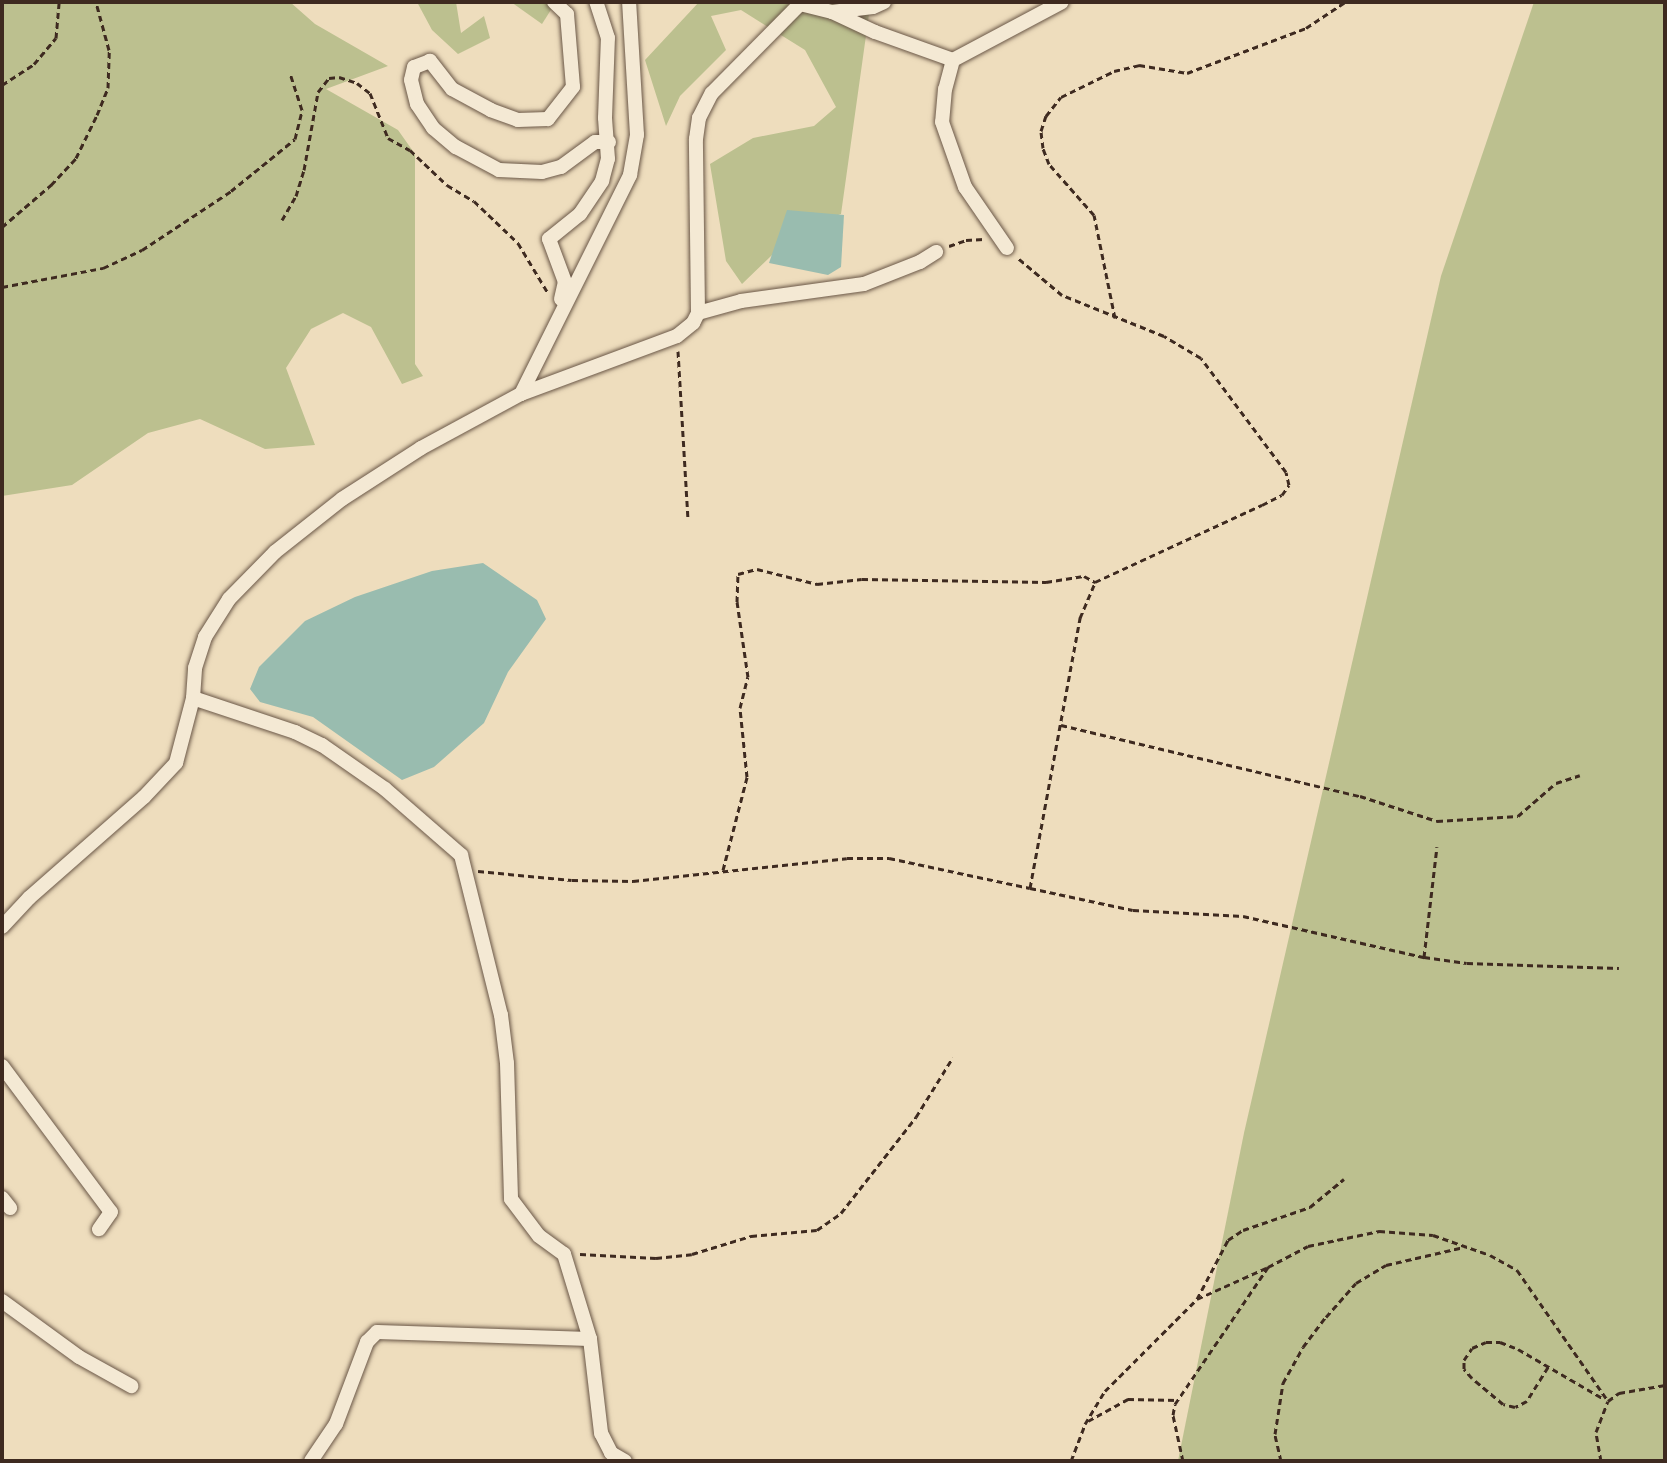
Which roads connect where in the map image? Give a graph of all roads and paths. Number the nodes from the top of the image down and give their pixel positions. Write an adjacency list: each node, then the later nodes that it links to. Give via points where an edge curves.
1 (59, 2): 13 (path, via 56,38 34,64)
2 (96, 2): 18 (path, via 109,50 108,88 97,115 76,158)
3 (554, 2): 16 (street, via 567,14 573,87 548,119 518,120 491,110 452,89 430,61 414,67 411,80 417,104 433,128 499,170 542,172 561,167 595,142)
4 (596, 2): 16 (street, via 608,38)
5 (629, 2): 23 (street, via 637,135 630,175)
6 (1062, 2): 11 (street)
7 (1345, 2): 24 (path, via 1306,28 1187,73 1139,65 1102,76 1061,97 1046,116 1041,131 1049,164 1094,215)
8 (801, 3): 10 (street); 22 (street, via 712,93 699,118)
9 (876, 4): 10 (street)
10 (832, 12): 11 (street)
11 (953, 60): 19 (street, via 942,122 965,187)
12 (290, 73): 14 (path, via 302,110)
13 (2, 85)
14 (300, 128): 15 (path); 21 (path, via 286,150 264,167 142,250 103,268)
15 (311, 130): 17 (path, via 296,196); 23 (path, via 318,92 329,78 357,83 370,93 388,138 474,201 518,243)
16 (609, 142): 23 (street, via 602,181 580,214 549,239 565,282)
17 (282, 220)
18 (2, 227)
19 (1007, 248): 20 (path, via 988,239 966,240); 24 (path, via 1062,295)
20 (936, 252): 22 (street, via 864,284 741,301)
21 (2, 287)
22 (698, 313): 25 (street)
23 (558, 315): 26 (street)
24 (1115, 318): 28 (path, via 1164,336 1201,358 1286,472 1289,485 1262,505)
25 (677, 336): 26 (street); 27 (path)
26 (521, 394): 29 (street, via 421,448 342,499 275,552 229,599 205,637)
27 (688, 519)
28 (1095, 582): 30 (path, via 1080,618); 34 (path, via 1084,576 1046,582 862,579 817,584 757,569 738,574 748,677 740,708 747,777)
29 (193, 698): 33 (street, via 322,745 385,789 461,855); 36 (street, via 176,763)
30 (1061, 725): 31 (path, via 1317,785 1437,821 1518,816 1556,783); 35 (path)
31 (1580, 775)
32 (1437, 847): 37 (path)
33 (466, 870): 34 (path, via 633,881); 44 (street, via 501,1015 511,1199 539,1236)
34 (723, 870): 35 (path, via 889,858)
35 (1030, 888): 37 (path, via 1133,910 1243,916)
36 (2, 927)
37 (1424, 957): 38 (path)
38 (1619, 968)
39 (953, 1057): 44 (path, via 916,1117 841,1213 817,1230 751,1236 692,1254 656,1258)
40 (2, 1066): 42 (street, via 111,1212)
41 (1344, 1179): 46 (path, via 1310,1207 1228,1240)
42 (99, 1229)
43 (1464, 1247): 45 (path, via 1433,1235 1379,1231 1308,1246); 53 (path, via 1517,1270); 59 (path, via 1386,1265 1356,1283 1326,1317 1283,1383 1275,1434)
44 (564, 1254): 48 (street)
45 (1268, 1267): 46 (path); 52 (path)
46 (1197, 1299): 54 (path, via 1105,1391)
47 (2, 1301): 51 (street, via 79,1357)
48 (590, 1339): 55 (street, via 377,1332 367,1342 336,1424); 56 (street, via 601,1433 611,1453)
49 (1548, 1367): 49 (path, via 1500,1342 1472,1348 1464,1360 1472,1378 1503,1404 1515,1407 1527,1401); 53 (path)
50 (1665, 1385): 53 (path, via 1619,1393)
51 (131, 1386)
52 (1178, 1400): 54 (path, via 1128,1399); 58 (path, via 1173,1415)
53 (1608, 1401): 60 (path, via 1596,1432)
54 (1085, 1424): 57 (path)
55 (311, 1461)
56 (625, 1461)
57 (1071, 1461)
58 (1183, 1461)
59 (1281, 1461)
60 (1601, 1461)

